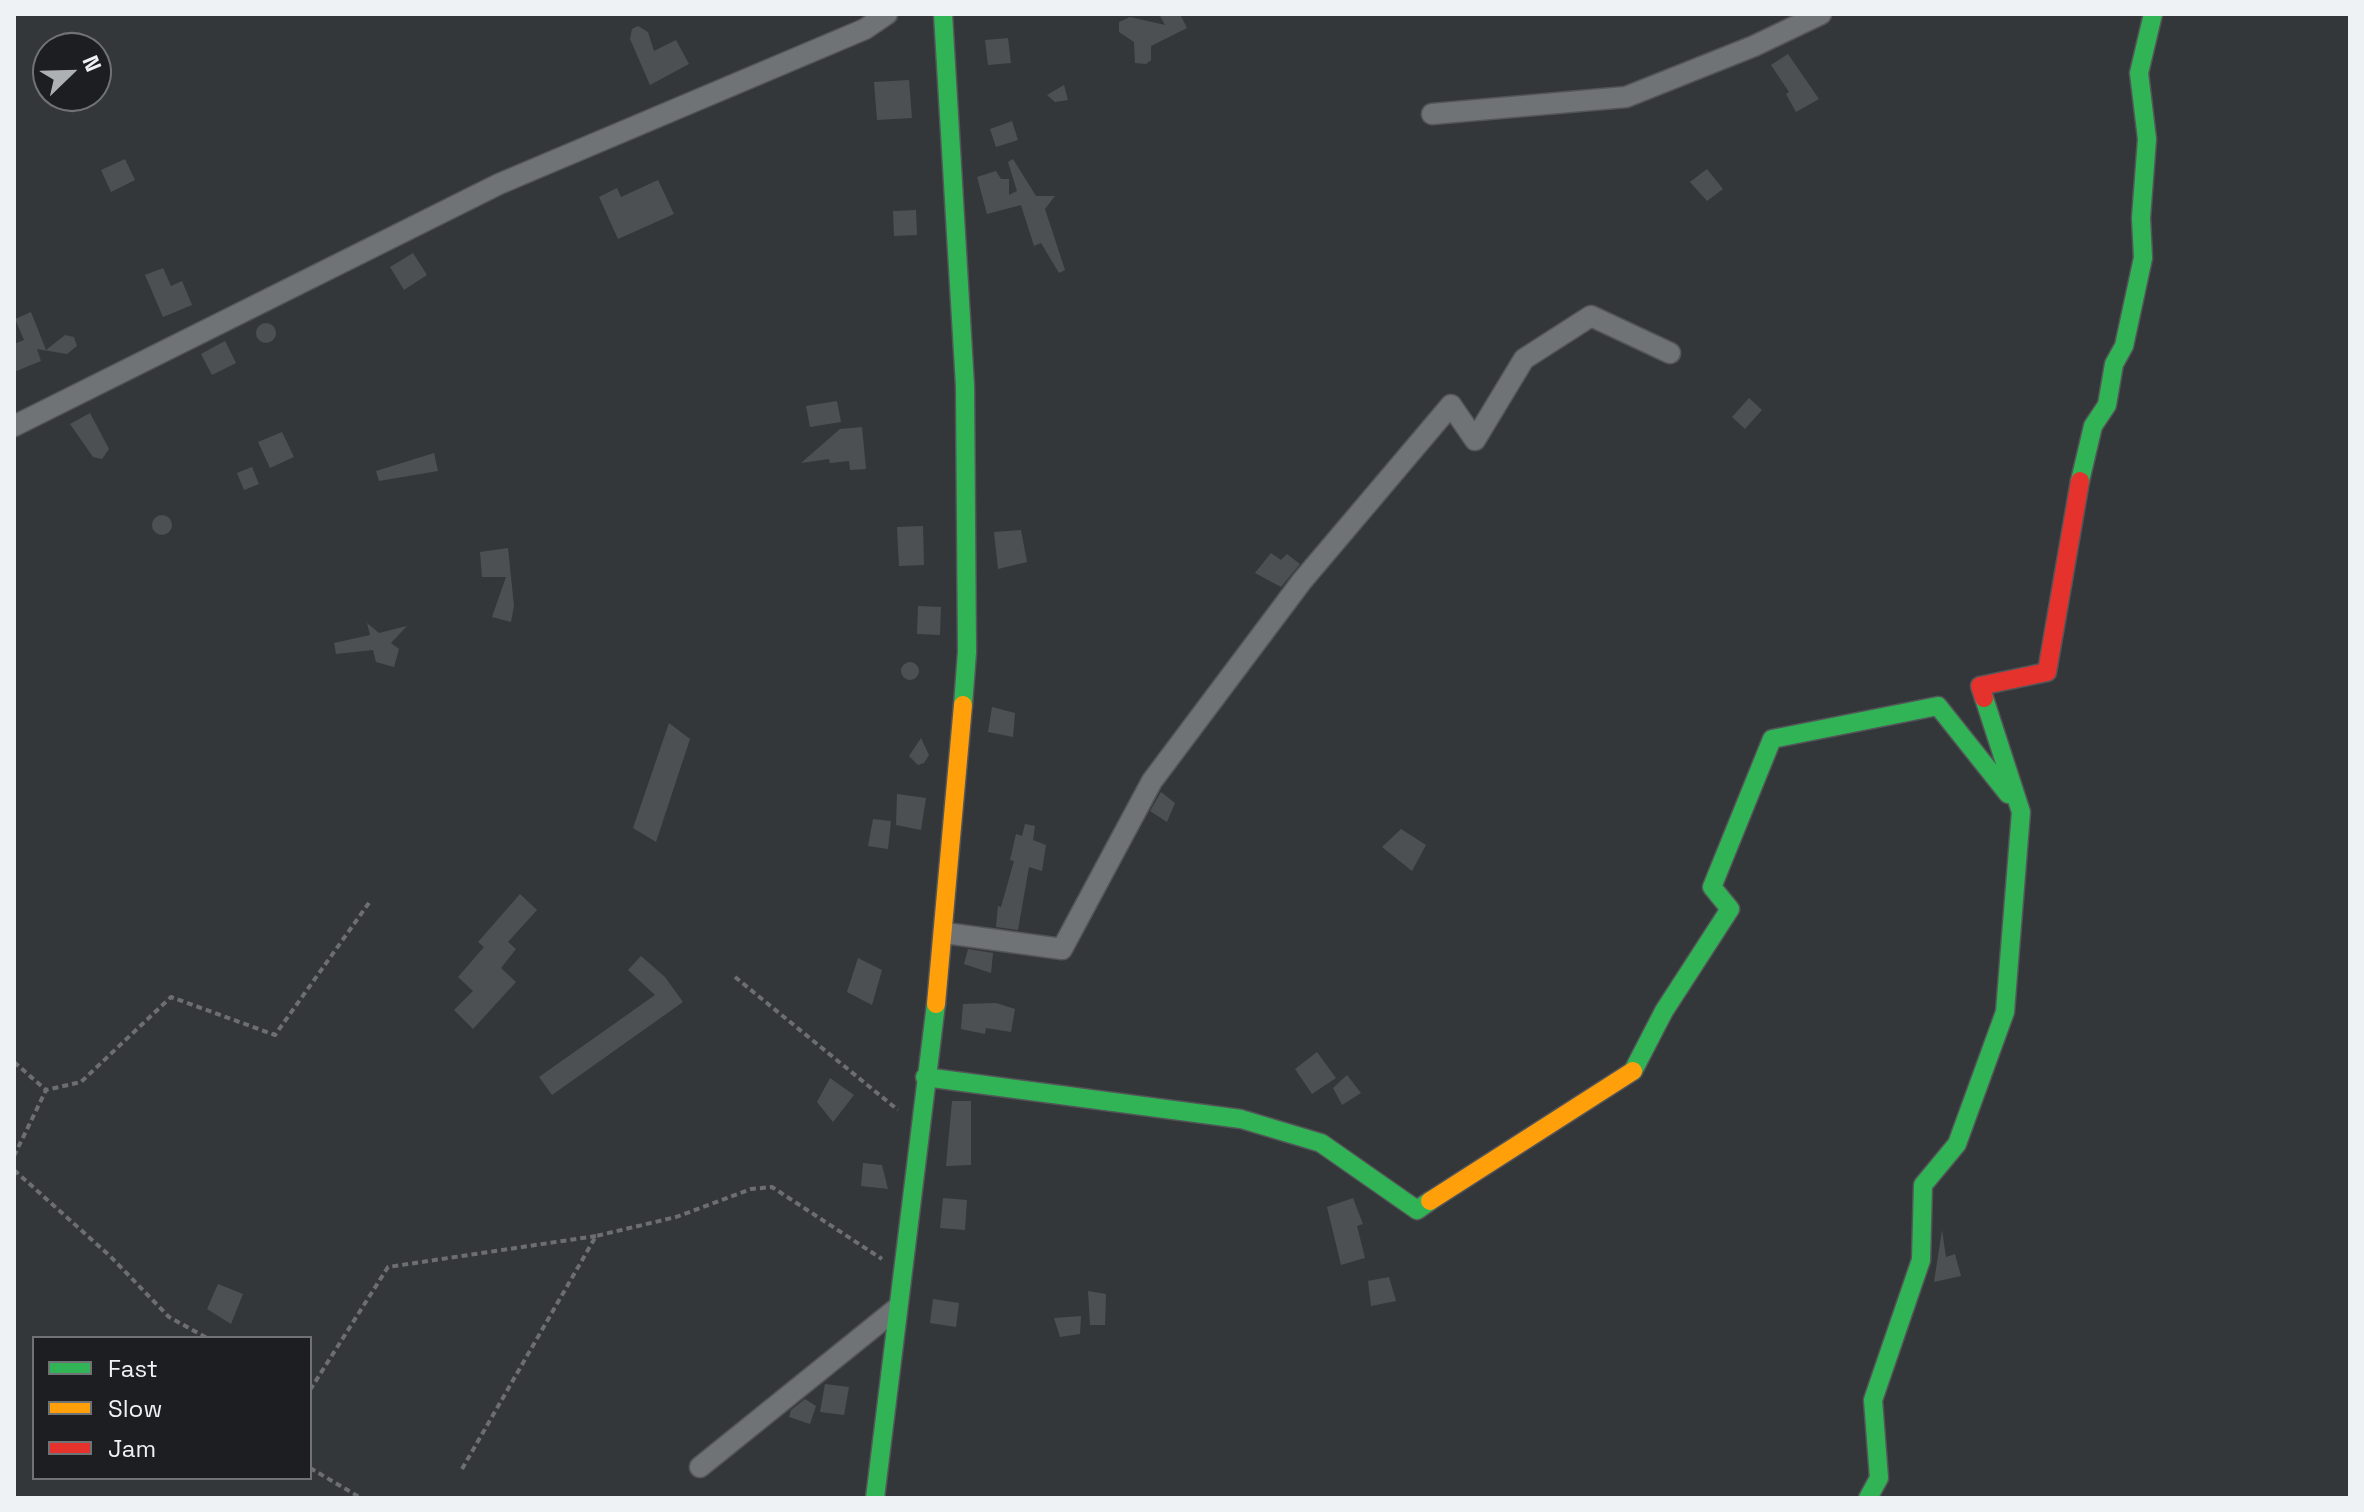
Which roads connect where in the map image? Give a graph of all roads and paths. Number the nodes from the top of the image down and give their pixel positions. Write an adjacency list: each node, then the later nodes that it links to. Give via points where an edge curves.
1 (887, 14): 7 (street, via 865,29 499,184)
2 (943, 14): 10 (street, via 964,371 968,560 967,652)
3 (1821, 14): 5 (street, via 1626,97)
4 (2153, 14): 8 (street, via 2139,73 2147,139 2143,258 2124,346 2114,364 2107,405 2093,426 2079,483 2047,672 1980,686)
5 (1432, 114)
6 (1670, 353): 10 (street, via 1591,316 1524,359 1475,440 1451,405 1302,581 1152,781 1062,949)
7 (14, 426)
8 (2021, 812): 13 (street, via 1938,706 1772,739 1712,887 1730,909 1664,1011 1633,1071 1417,1210 1321,1143 1241,1119); 28 (street, via 2005,1012 1957,1144 1923,1185 1921,1260 1873,1400 1879,1478)
9 (371, 900): 14 (path, via 275,1035 171,997 81,1082)
10 (945, 933): 13 (street)
11 (735, 977): 15 (path)
12 (14, 1062): 14 (path)
13 (925, 1077): 15 (street)
14 (46, 1090): 16 (path)
15 (919, 1122): 19 (street)
16 (14, 1156)
17 (14, 1170): 21 (path, via 169,1317)
18 (596, 1236): 19 (path, via 772,1187); 22 (path, via 388,1267); 25 (path)
19 (901, 1271): 20 (street)
20 (896, 1309): 23 (street); 27 (street)
21 (203, 1336)
22 (312, 1387)
23 (700, 1467)
24 (312, 1469): 26 (path)
25 (462, 1469)
26 (361, 1498)
27 (875, 1498)
28 (1868, 1498)

